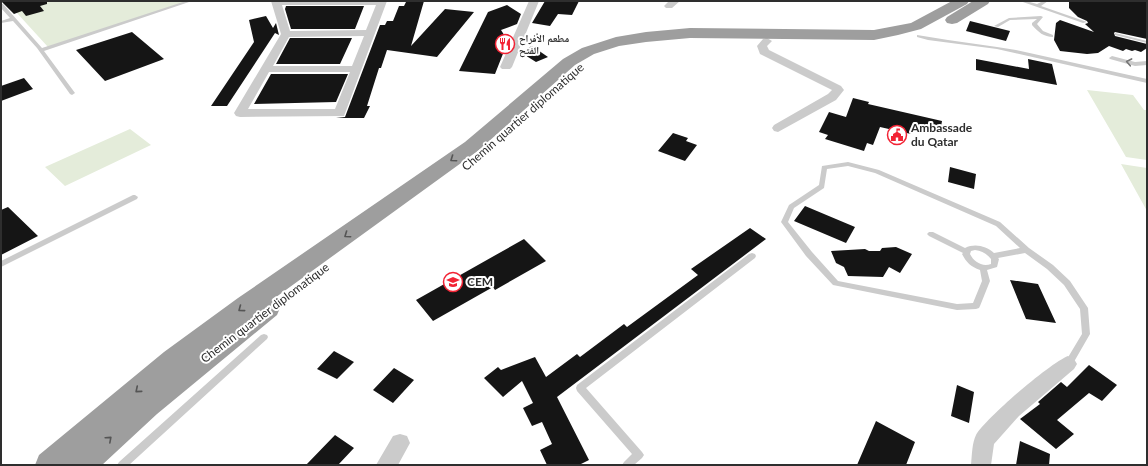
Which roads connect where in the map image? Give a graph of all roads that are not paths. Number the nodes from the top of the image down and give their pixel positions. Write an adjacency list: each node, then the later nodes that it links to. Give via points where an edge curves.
1 (190, 1): 24 (lane)
2 (382, 1): 8 (street); 17 (street)
3 (534, 1): 27 (street)
4 (962, 1): 44 (highway, one-way to 44, via 916,26 882,34 690,33 616,42 588,51 569,62 472,146 173,360)
5 (982, 1): 20 (highway, Chemin quartier diplomatique, via 944,26)
6 (1022, 1): 10 (lane)
7 (1046, 1): 10 (lane)
8 (276, 2): 18 (street)
9 (1, 5): 13 (lane)
10 (1037, 6): 11 (lane)
11 (1051, 11): 12 (lane); 15 (lane)
12 (1040, 17): 16 (lane, via 1009,19); 21 (lane, via 1034,24 1041,32)
13 (13, 19): 14 (lane); 24 (lane)
14 (1, 22)
15 (1085, 22)
16 (996, 26)
17 (370, 33): 18 (street); 29 (street)
18 (286, 34): 28 (street)
19 (1117, 34): 23 (lane)
20 (918, 36): 22 (highway, Chemin quartier diplomatique, via 885,42); 30 (lane, via 1042,57)
21 (1051, 36)
22 (767, 41): 32 (street, via 762,46 764,52 838,90 832,97); 45 (highway, Chemin quartier diplomatique, one-way to 22, via 147,405 252,320 475,160 585,63 606,54 654,43)
23 (1147, 42)
24 (41, 50): 31 (lane)
25 (1112, 58): 26 (lane, one-way to 25, via 1135,64)
26 (1147, 63)
27 (506, 67)
28 (266, 69): 29 (street); 29 (street, via 240,113 340,113)
29 (356, 69)
30 (1147, 81)
31 (72, 93)
32 (778, 128)
33 (135, 197): 39 (lane)
34 (930, 234): 36 (lane)
35 (1026, 250): 38 (lane); 40 (lane, via 998,224 877,171 848,164 824,167 822,186 791,207 784,222 836,283 957,307 976,306 986,281); 42 (lane, via 1050,267 1066,283 1084,308 1086,334)
36 (966, 251): 38 (lane, via 976,248 986,250); 40 (lane, via 970,261)
37 (752, 256): 48 (lane, via 580,388 639,454)
38 (993, 256): 40 (lane, via 994,265)
39 (1, 264)
40 (983, 267)
41 (264, 337): 46 (lane)
42 (1068, 364): 49 (street, via 1012,410 984,440)
43 (400, 443): 47 (street)
44 (50, 465)
45 (80, 465)
46 (122, 465)
47 (386, 465)
48 (627, 465)
49 (982, 465)

